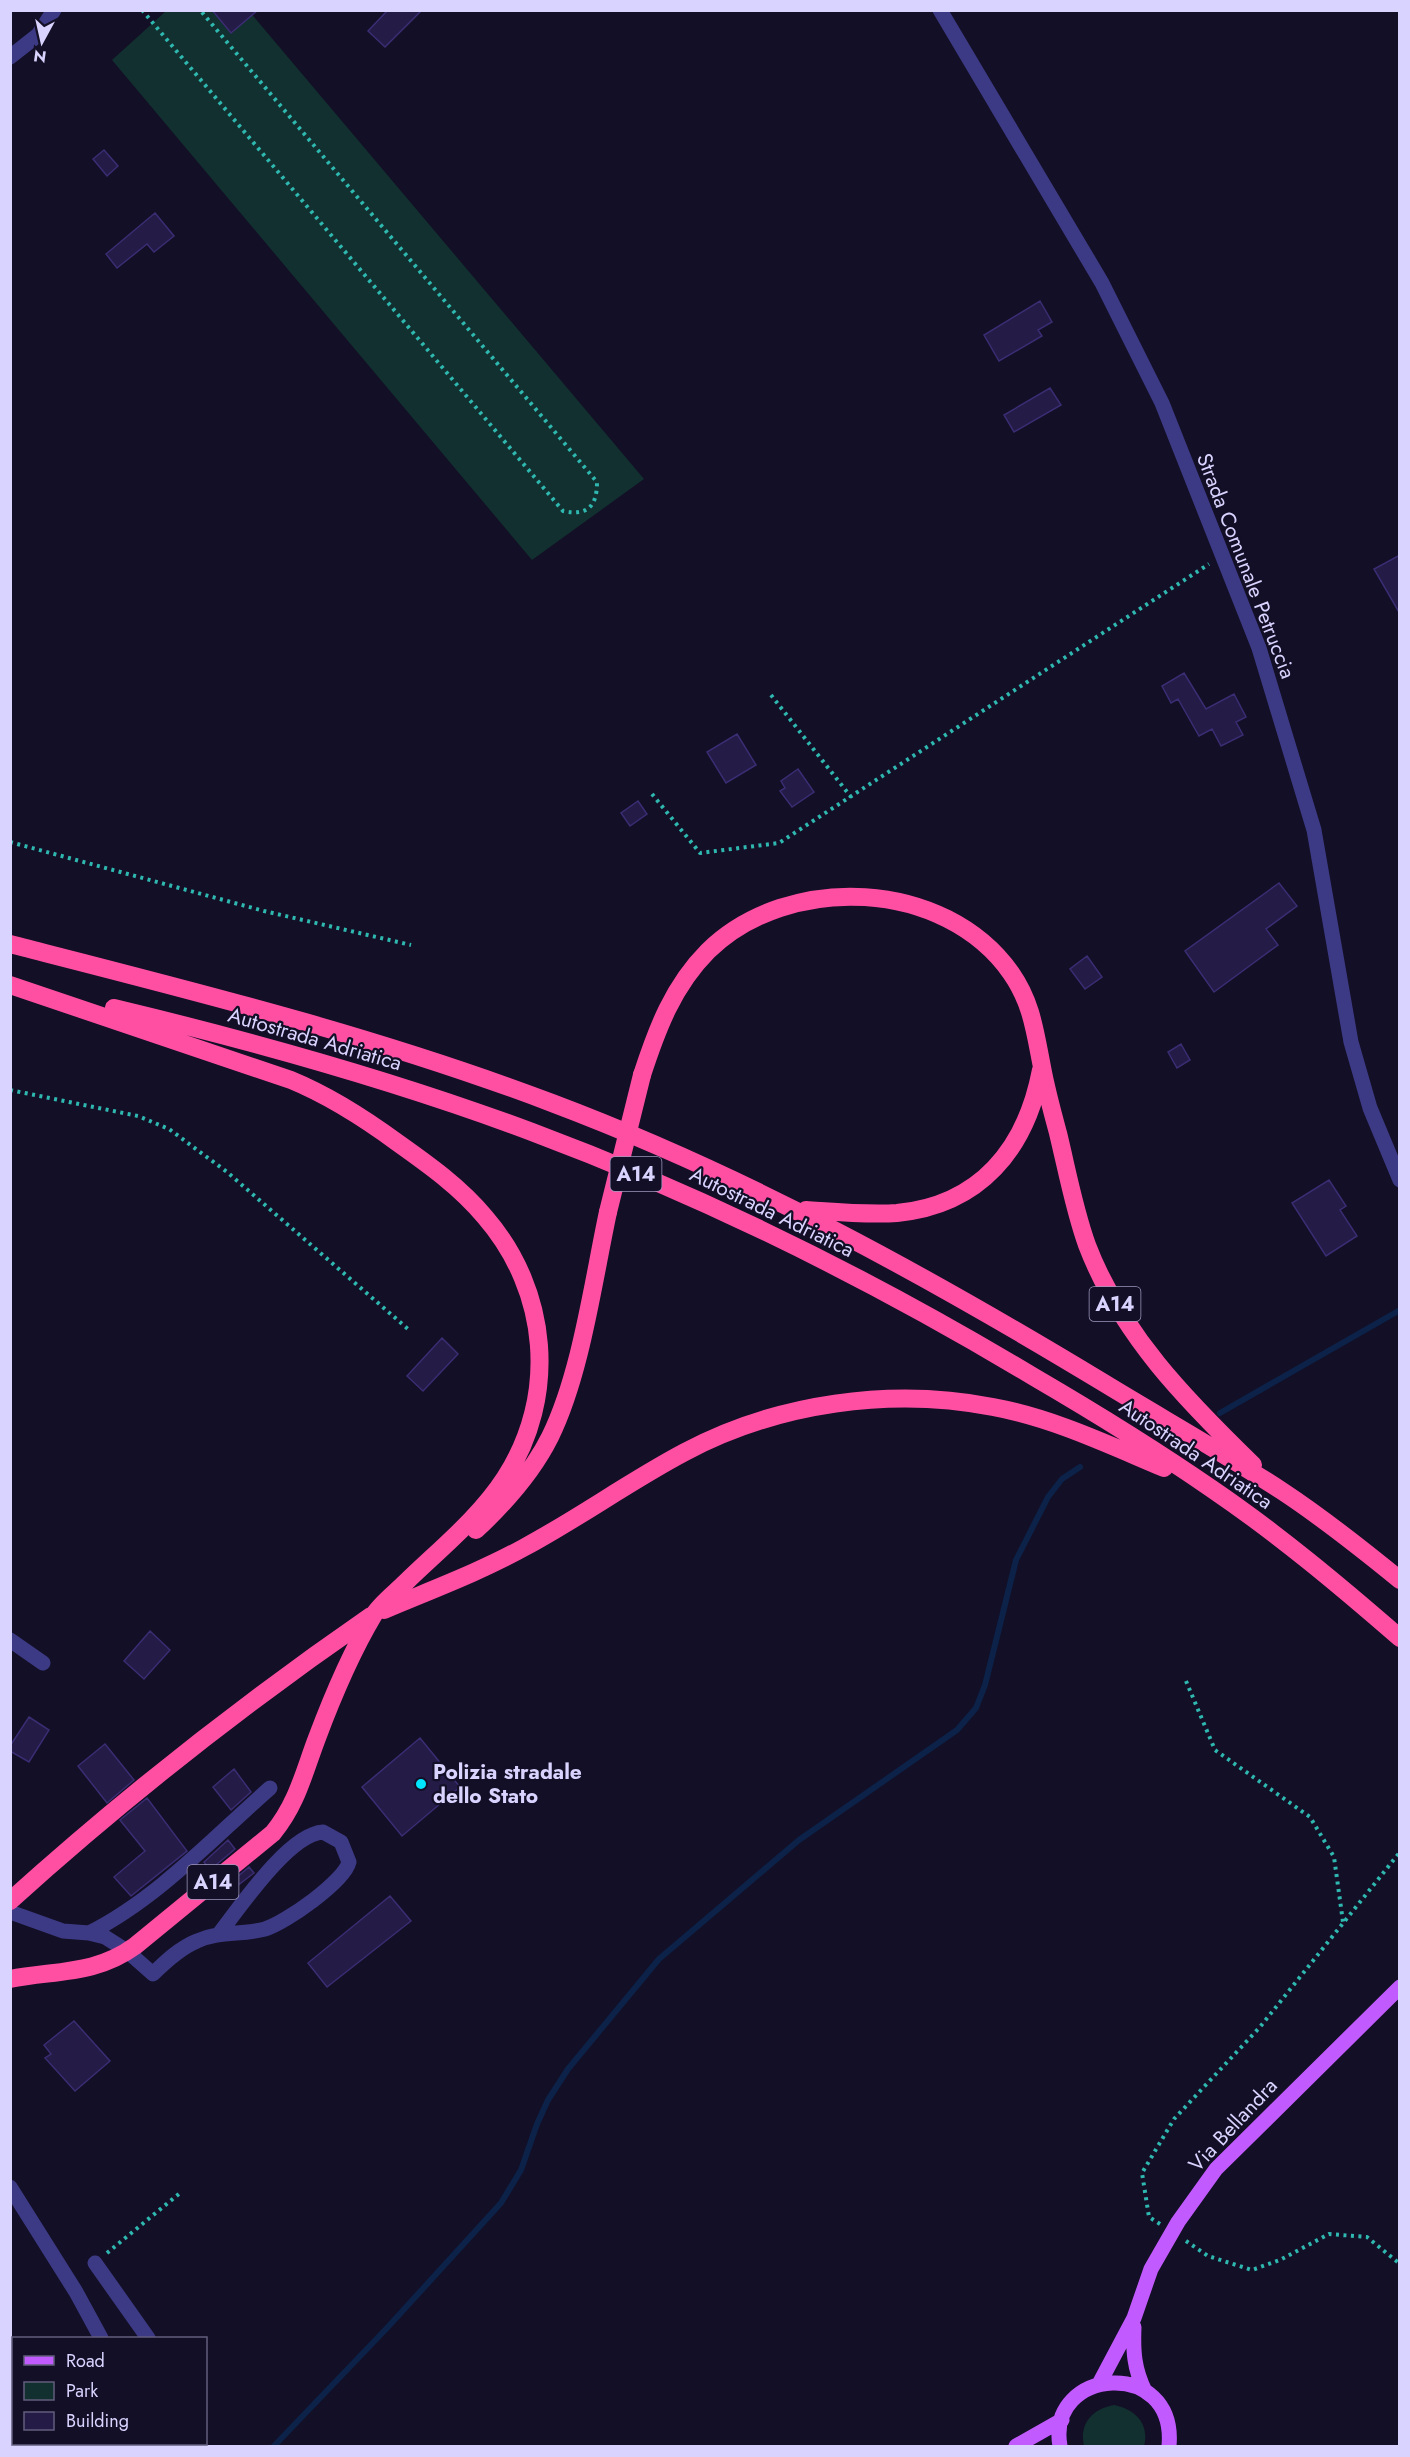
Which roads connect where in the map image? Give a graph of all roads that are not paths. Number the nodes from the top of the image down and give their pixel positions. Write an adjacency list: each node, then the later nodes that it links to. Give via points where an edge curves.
1 (54, 10): 3 (street, via 38,34)
2 (940, 10): 7 (street, Strada Comunale Petruccia, via 1102,283 1162,403 1222,555 1258,648 1314,830 1351,1042 1370,1108)
3 (10, 57)
4 (10, 944): 8 (highway, Autostrada Adriatica / A14, via 314,1023 452,1067 631,1134)
5 (10, 984): 9 (highway, Autostrada Adriatica / A14, via 192,1027 328,1065 458,1105 621,1167 906,1303 1065,1395); 12 (highway, A14, via 248,1064 328,1097 449,1181 486,1217 512,1254 525,1280 540,1346 539,1386 527,1435 512,1467 489,1500)
6 (1041, 1066): 8 (highway, A14, via 1032,1107 1015,1143 993,1171 969,1190 938,1204 898,1212); 10 (highway, A14, via 1081,1228 1120,1313 1185,1397); 12 (highway, A14, bridge, via 1028,1001 1006,965 959,925 927,909 890,900 814,900 778,909 746,923 717,943 672,998 642,1075 573,1372 542,1452 488,1520)
7 (1400, 1180)
8 (798, 1210): 10 (highway, Autostrada Adriatica / A14, via 997,1319)
9 (1210, 1487): 12 (highway, A14, via 1070,1429 996,1407 924,1399 823,1406 768,1419 700,1445 522,1549); 13 (highway, Autostrada Adriatica / A14, via 1325,1574)
10 (1280, 1490): 11 (highway, Autostrada Adriatica / A14)
11 (1400, 1580)
12 (374, 1614): 17 (highway, A14, via 245,1705); 21 (highway, A14, via 328,1710 298,1793 280,1824)
13 (1400, 1638)
14 (10, 1640): 15 (street)
15 (43, 1663)
16 (270, 1788): 19 (street, via 177,1873 118,1918)
17 (10, 1901)
18 (10, 1912): 19 (street, via 63,1931)
19 (89, 1933): 21 (street, via 105,1937)
20 (219, 1934): 20 (street, via 263,1929 298,1911 344,1874 349,1862 341,1842 323,1832 304,1838 284,1854); 21 (street, via 188,1945 153,1974)
21 (127, 1951): 22 (highway, A14, via 91,1968)
22 (10, 1979)
23 (1400, 1987): 26 (main road, Via Bellandra, via 1216,2169 1178,2222 1157,2260)
24 (10, 2187): 27 (street)
25 (95, 2263): 28 (street)
26 (1134, 2318): 29 (main road, Via Bellandra); 30 (main road, Via Bellandra, via 1134,2360)
27 (100, 2337)
28 (147, 2337)
29 (1099, 2384): 30 (main road, via 1131,2384); 31 (main road, via 1073,2400)
30 (1145, 2391): 34 (main road, Via Bellandra, via 1158,2402 1166,2417)
31 (1062, 2420): 32 (main road); 33 (main road)
32 (1016, 2446)
33 (1060, 2446)
34 (1169, 2446)

